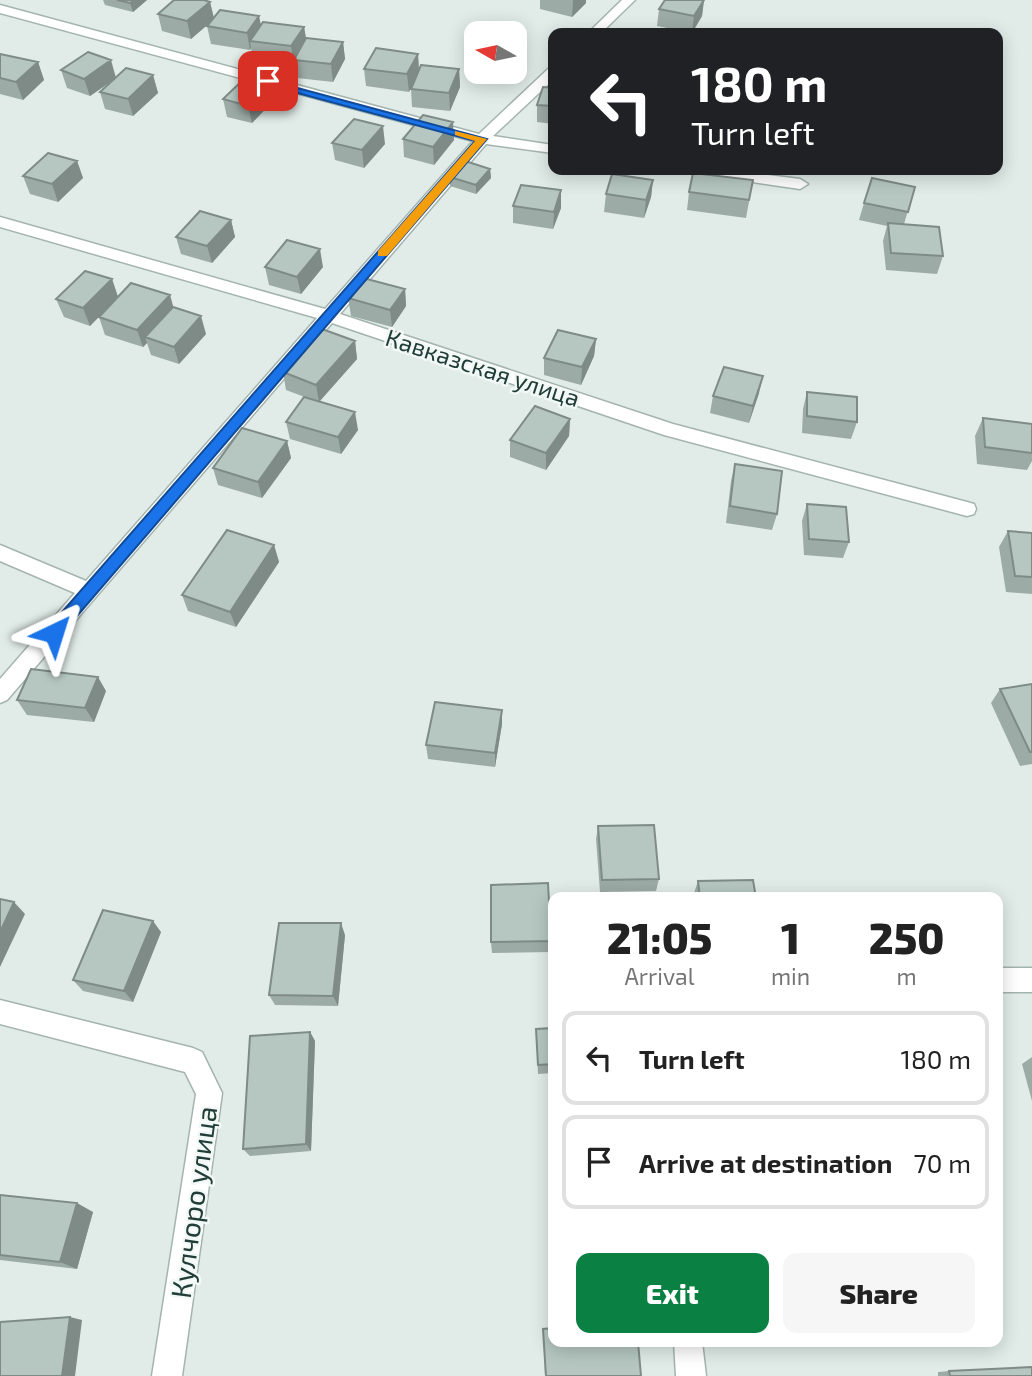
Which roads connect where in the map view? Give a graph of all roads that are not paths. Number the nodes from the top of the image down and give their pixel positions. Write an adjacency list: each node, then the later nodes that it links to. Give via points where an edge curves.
1 (629, 0): 3 (street)
2 (0, 9): 5 (street)
3 (599, 28)
4 (548, 77): 5 (street)
5 (482, 139): 6 (street); 10 (street)
6 (548, 148)
7 (734, 175): 8 (street)
8 (800, 184)
9 (0, 222): 10 (street, Кавказская улица)
10 (329, 316): 11 (street, Кавказская улица, via 670,430); 13 (street)
11 (967, 509)
12 (0, 554): 13 (street)
13 (90, 591): 14 (street)
14 (0, 694)
15 (1003, 980): 16 (street)
16 (1032, 980)
17 (0, 1012): 19 (street, Кулчоро улица, via 193,1061 209,1093)
18 (688, 1347): 20 (street)
19 (167, 1376)
20 (691, 1376)

